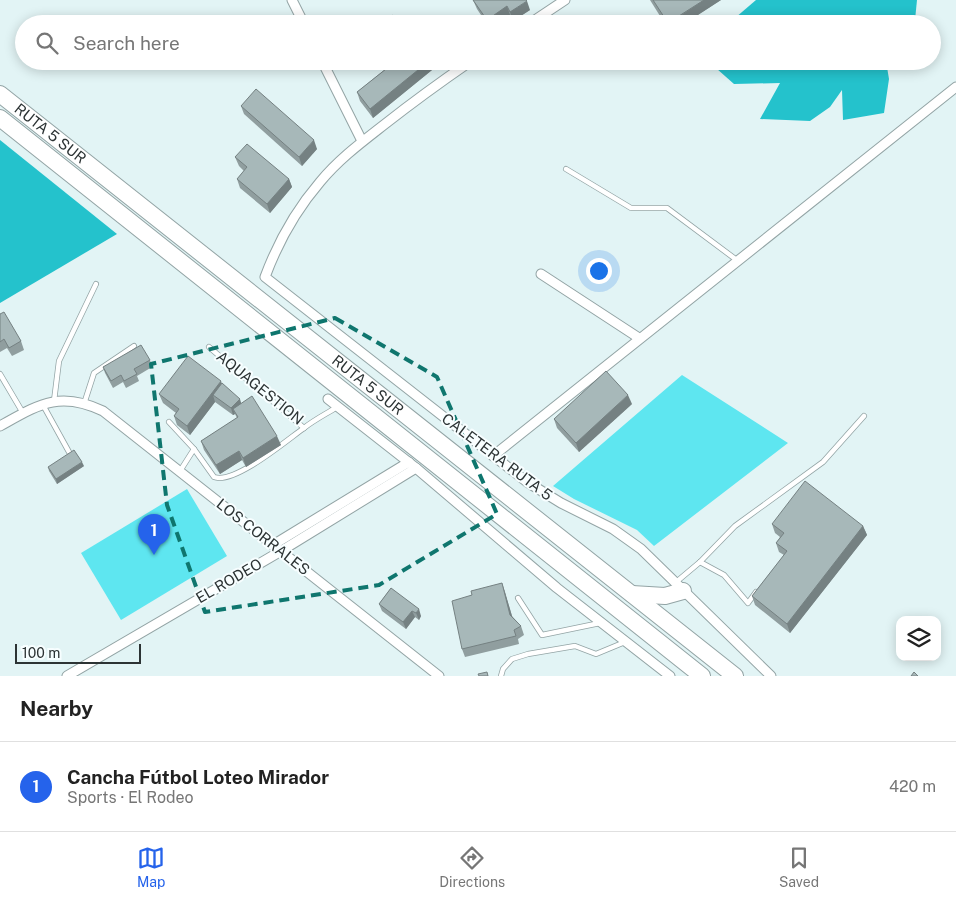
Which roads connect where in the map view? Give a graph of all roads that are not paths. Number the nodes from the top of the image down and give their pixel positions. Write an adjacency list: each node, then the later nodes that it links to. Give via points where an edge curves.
1 (292, 0): 3 (street)
2 (565, 0): 4 (street)
3 (300, 15)
4 (542, 15)
5 (326, 70): 10 (street)
6 (458, 70): 10 (street)
7 (956, 87): 12 (street)
8 (0, 94): 39 (highway, RUTA 5 SUR)
9 (0, 118): 47 (highway, RUTA 5 SUR)
10 (362, 141): 31 (street, CALETERA RUTA 5, via 308,196 288,227 265,277)
11 (566, 170): 12 (lane, via 631,208 667,208)
12 (738, 260): 15 (street)
13 (541, 274): 15 (street)
14 (96, 284): 20 (lane, via 59,361)
15 (639, 338): 31 (street)
16 (134, 346): 22 (lane, via 94,373)
17 (209, 347): 28 (lane, AQUAGESTION)
18 (0, 374): 24 (lane)
19 (328, 399): 23 (street)
20 (54, 401): 21 (street, LOS CORRALES); 22 (street, LOS CORRALES)
21 (43, 404): 24 (street, LOS CORRALES); 30 (lane)
22 (84, 404): 33 (street, LOS CORRALES, via 108,414)
23 (338, 406): 28 (lane, AQUAGESTION); 32 (street)
24 (23, 413): 27 (street, LOS CORRALES)
25 (864, 416): 36 (lane, via 823,462 735,526)
26 (169, 422): 29 (lane)
27 (0, 426)
28 (304, 428): 29 (lane, via 286,443 228,478 214,476)
29 (194, 449): 33 (lane)
30 (69, 452)
31 (493, 456): 37 (street, CALETERA RUTA 5, via 543,493 628,539)
32 (412, 465): 34 (street, EL RODEO); 35 (street, EL RODEO); 41 (street)
33 (180, 471): 34 (street, LOS CORRALES)
34 (273, 545): 35 (street, LOS CORRALES)
35 (281, 551): 43 (street, EL RODEO); 44 (street, LOS CORRALES)
36 (700, 562): 37 (lane); 38 (lane, via 724,575 748,602)
37 (679, 587): 39 (highway, via 665,596); 49 (street, CALETERA RUTA 5)
38 (760, 587)
39 (632, 594): 48 (highway, RUTA 5 SUR)
40 (518, 598): 41 (lane, via 542,636)
41 (601, 623): 42 (street)
42 (625, 642): 45 (lane, via 596,654 575,646 528,654 512,659); 46 (street)
43 (66, 676)
44 (439, 676)
45 (501, 676)
46 (670, 676)
47 (702, 676)
48 (736, 676)
49 (772, 676)

